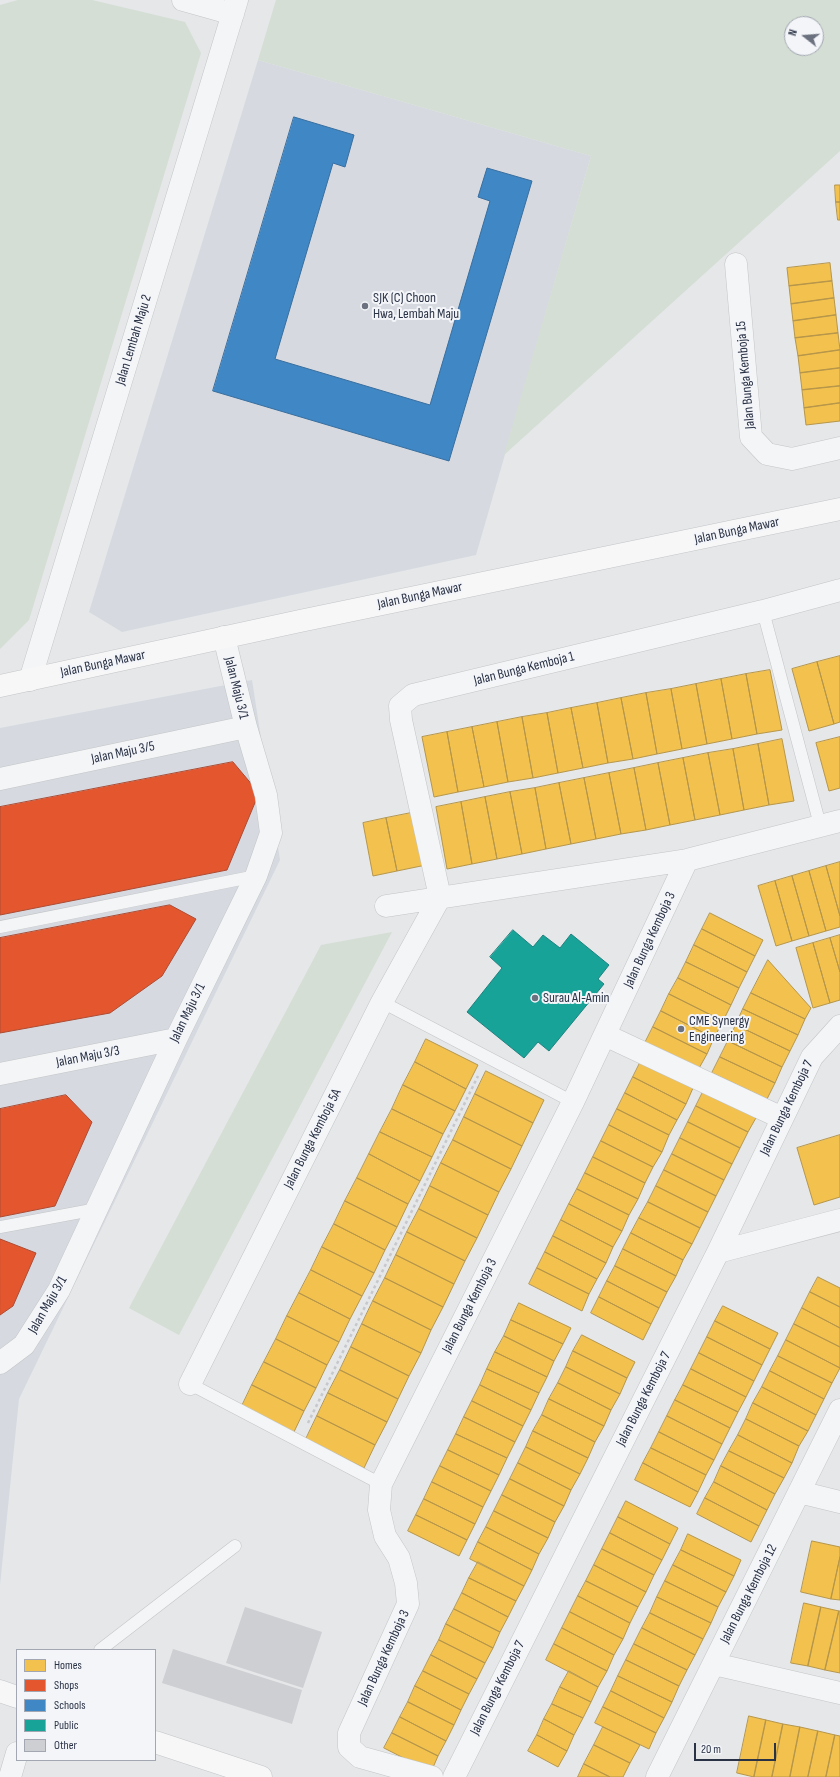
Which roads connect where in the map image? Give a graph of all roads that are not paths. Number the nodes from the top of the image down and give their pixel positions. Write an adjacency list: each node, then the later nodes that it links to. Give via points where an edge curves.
1 (183, 0): 2 (street)
2 (235, 7): 9 (street, Jalan Lembah Maju 2)
3 (736, 264): 4 (street, Jalan Bunga Kemboja 15, via 751,437 767,454 792,459)
4 (840, 448)
5 (840, 509): 8 (street, Jalan Bunga Mawar)
6 (840, 590): 7 (street, Jalan Bunga Kemboja 1)
7 (763, 611): 13 (lane); 16 (street, Jalan Bunga Kemboja 1, via 420,694 400,706)
8 (224, 637): 9 (street, Jalan Bunga Mawar); 11 (street, Jalan Maju 3/1)
9 (30, 680): 10 (street, Jalan Bunga Mawar)
10 (0, 686)
11 (246, 727): 12 (street, Jalan Maju 3/5); 15 (street, Jalan Maju 3/1, via 266,795 270,833)
12 (0, 779)
13 (830, 823): 14 (street)
14 (687, 860): 16 (street); 21 (street, Jalan Bunga Kemboja 3)
15 (256, 876): 18 (lane); 22 (street, Jalan Maju 3/1)
16 (440, 897): 17 (street); 19 (street, Jalan Bunga Kemboja 5A)
17 (386, 906)
18 (0, 927)
19 (382, 1002): 24 (lane); 31 (street, Jalan Bunga Kemboja 5A)
20 (840, 1026): 25 (street, Jalan Bunga Kemboja 7, via 812,1057)
21 (605, 1035): 24 (street, Jalan Bunga Kemboja 3); 25 (street)
22 (176, 1039): 23 (street, Jalan Maju 3/3); 26 (street, Jalan Maju 3/1)
23 (0, 1074)
24 (573, 1102): 33 (street, Jalan Bunga Kemboja 3)
25 (782, 1118): 29 (street, Jalan Bunga Kemboja 7)
26 (97, 1209): 28 (lane); 30 (street, Jalan Maju 3/1, via 59,1290 24,1345)
27 (840, 1220): 29 (street)
28 (0, 1227)
29 (718, 1252): 48 (street, Jalan Bunga Kemboja 7)
30 (0, 1363)
31 (190, 1384): 33 (lane)
32 (840, 1410): 34 (street, Jalan Bunga Kemboja 12)
33 (381, 1484): 47 (street, Jalan Bunga Kemboja 3, via 379,1510 385,1536 399,1558 406,1583 408,1604 349,1733 349,1747 360,1757)
34 (799, 1492): 35 (street); 38 (street, Jalan Bunga Kemboja 12)
35 (840, 1502)
36 (235, 1546): 37 (lane)
37 (101, 1649)
38 (714, 1664): 40 (street); 49 (street, Jalan Bunga Kemboja 12)
39 (0, 1691): 41 (street)
40 (840, 1693)
41 (16, 1697)
42 (156, 1742): 46 (street)
43 (16, 1756): 45 (street)
44 (0, 1773): 45 (street)
45 (10, 1777)
46 (261, 1777)
47 (432, 1777)
48 (454, 1777)
49 (657, 1777)

